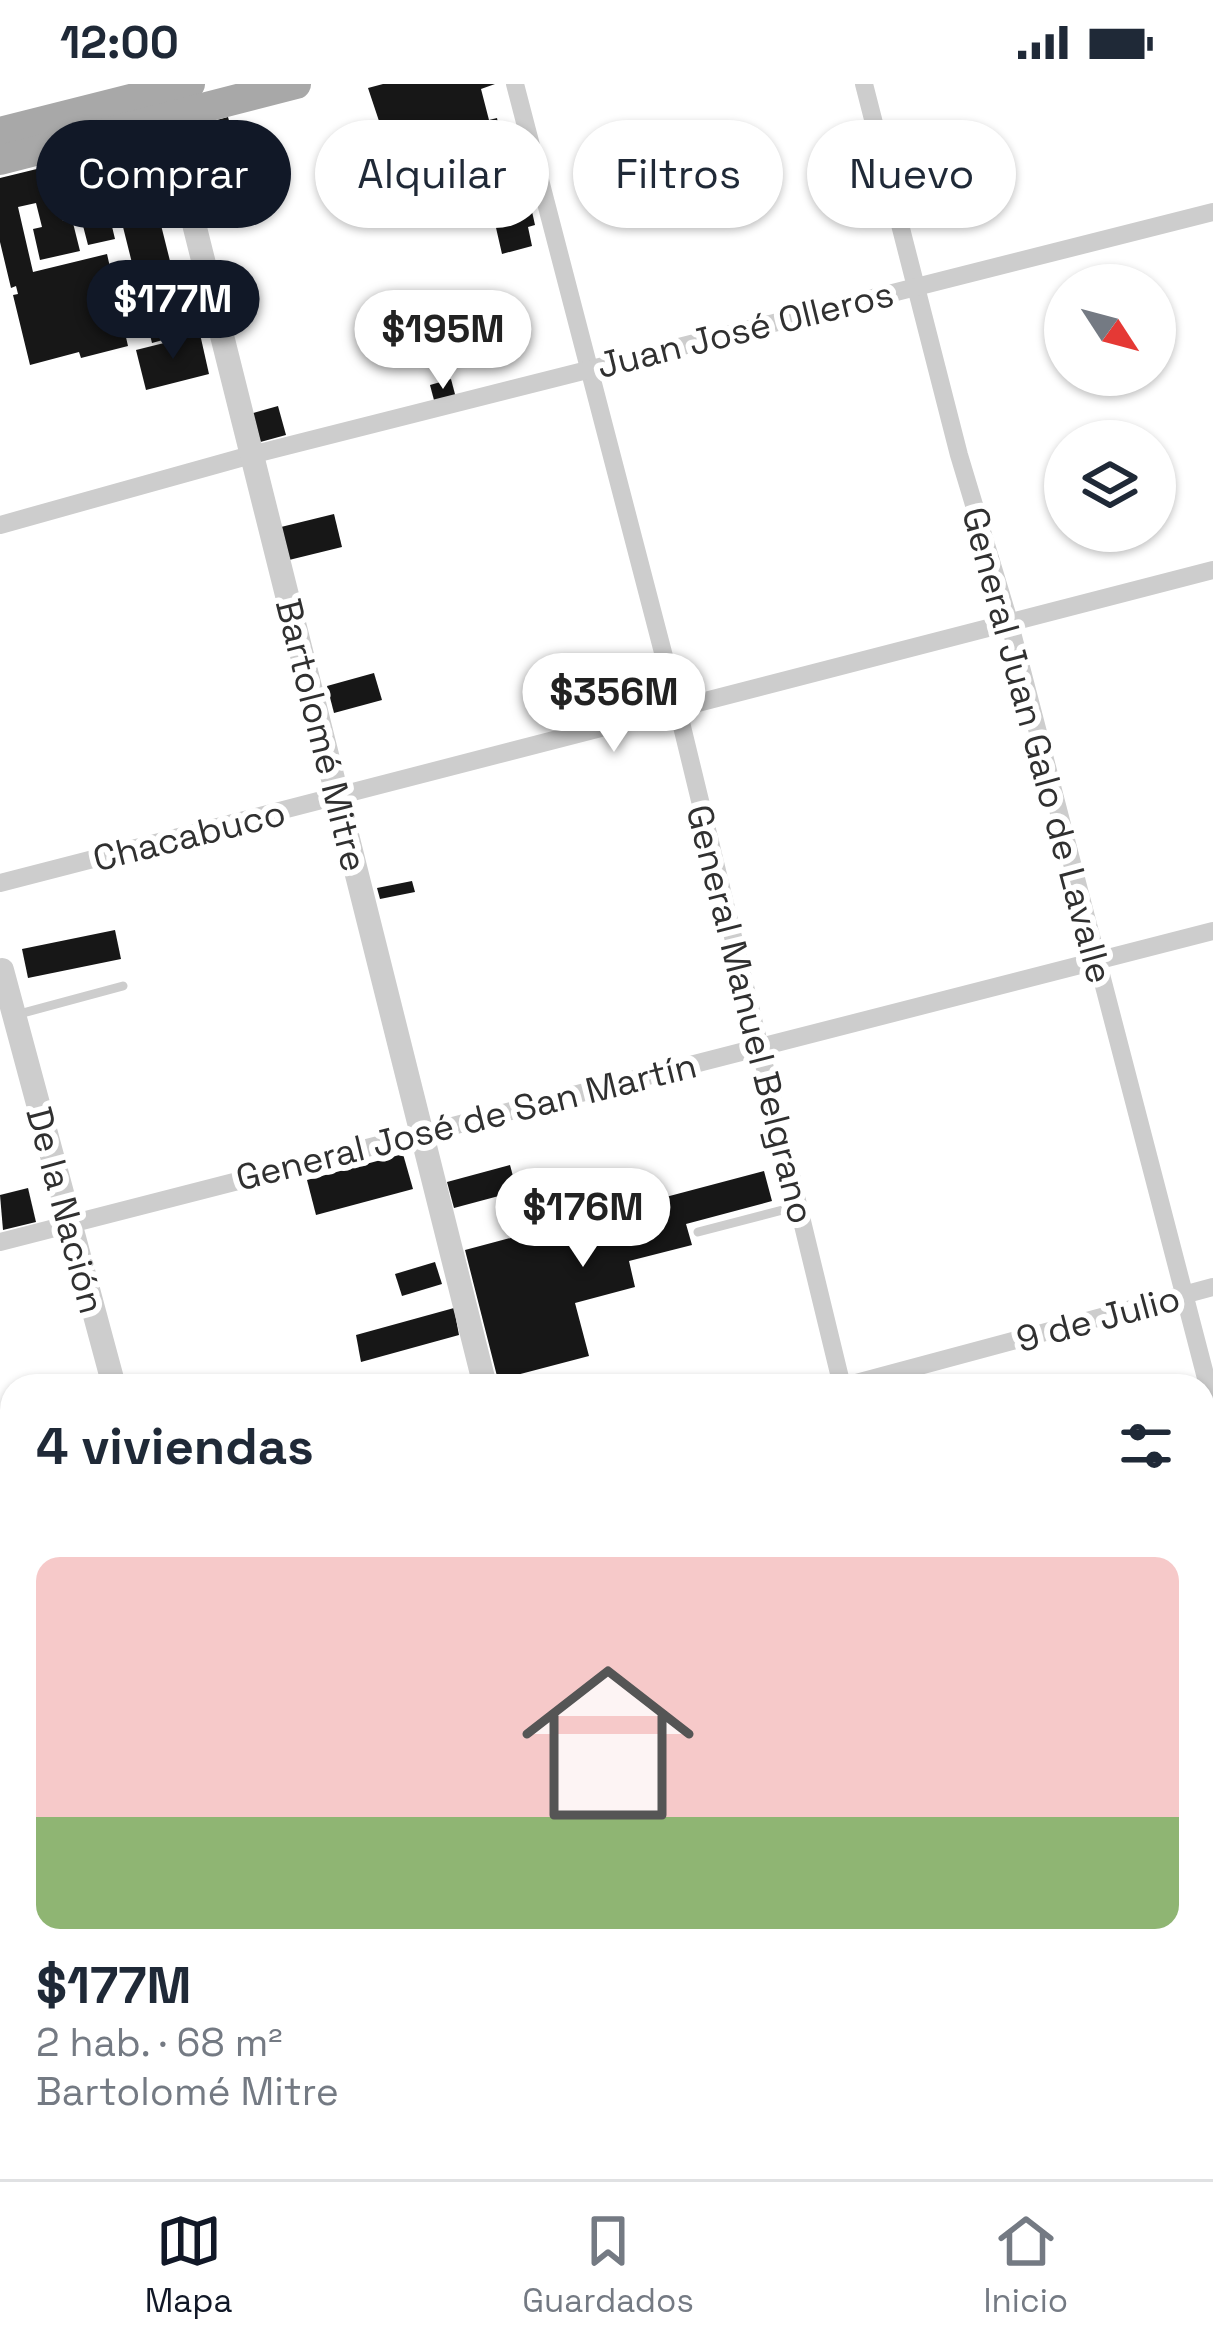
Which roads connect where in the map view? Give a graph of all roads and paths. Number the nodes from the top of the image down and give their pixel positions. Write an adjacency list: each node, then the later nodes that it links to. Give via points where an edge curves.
1 (296, 84): 4 (main road)
2 (515, 84): 9 (street, General Manuel Belgrano)
3 (864, 84): 8 (street, General Juan Galo de Lavalle)
4 (170, 94): 5 (main road); 6 (main road); 10 (street, Bartolomé Mitre)
5 (0, 132)
6 (0, 160)
7 (1213, 212): 8 (street, Juan José Olleros)
8 (915, 286): 9 (street, Juan José Olleros); 13 (street, General Juan Galo de Lavalle)
9 (590, 369): 10 (street, Juan José Olleros); 14 (street, General Manuel Belgrano)
10 (250, 455): 11 (street, Juan José Olleros); 15 (street, Bartolomé Mitre)
11 (0, 525)
12 (1213, 570): 13 (street, Chacabuco)
13 (1009, 621): 14 (street, Chacabuco); 18 (street, General Juan Galo de Lavalle)
14 (678, 710): 15 (street, Chacabuco); 22 (street, General Manuel Belgrano)
15 (339, 797): 16 (street, Chacabuco); 23 (street, Bartolomé Mitre)
16 (0, 883)
17 (1213, 931): 18 (street, General José de San Martín)
18 (1096, 959): 22 (street, General José de San Martín); 29 (street, General Juan Galo de Lavalle)
19 (1, 967): 21 (street, De la Nación)
20 (123, 986): 21 (lane)
21 (14, 1016): 25 (street, De la Nación)
22 (759, 1047): 23 (street, General José de San Martín); 24 (street, General Manuel Belgrano)
23 (420, 1133): 25 (street, General José de San Martín); 31 (street, Bartolomé Mitre)
24 (798, 1206): 26 (lane); 32 (street, General Manuel Belgrano)
25 (69, 1223): 27 (street, General José de San Martín); 30 (street, De la Nación)
26 (698, 1232)
27 (0, 1242)
28 (1213, 1287): 29 (street, 9 de Julio)
29 (1183, 1295): 33 (street, 9 de Julio); 34 (street, General Juan Galo de Lavalle)
30 (111, 1374)
31 (481, 1374)
32 (840, 1374)
33 (888, 1374)
34 (1205, 1374)

